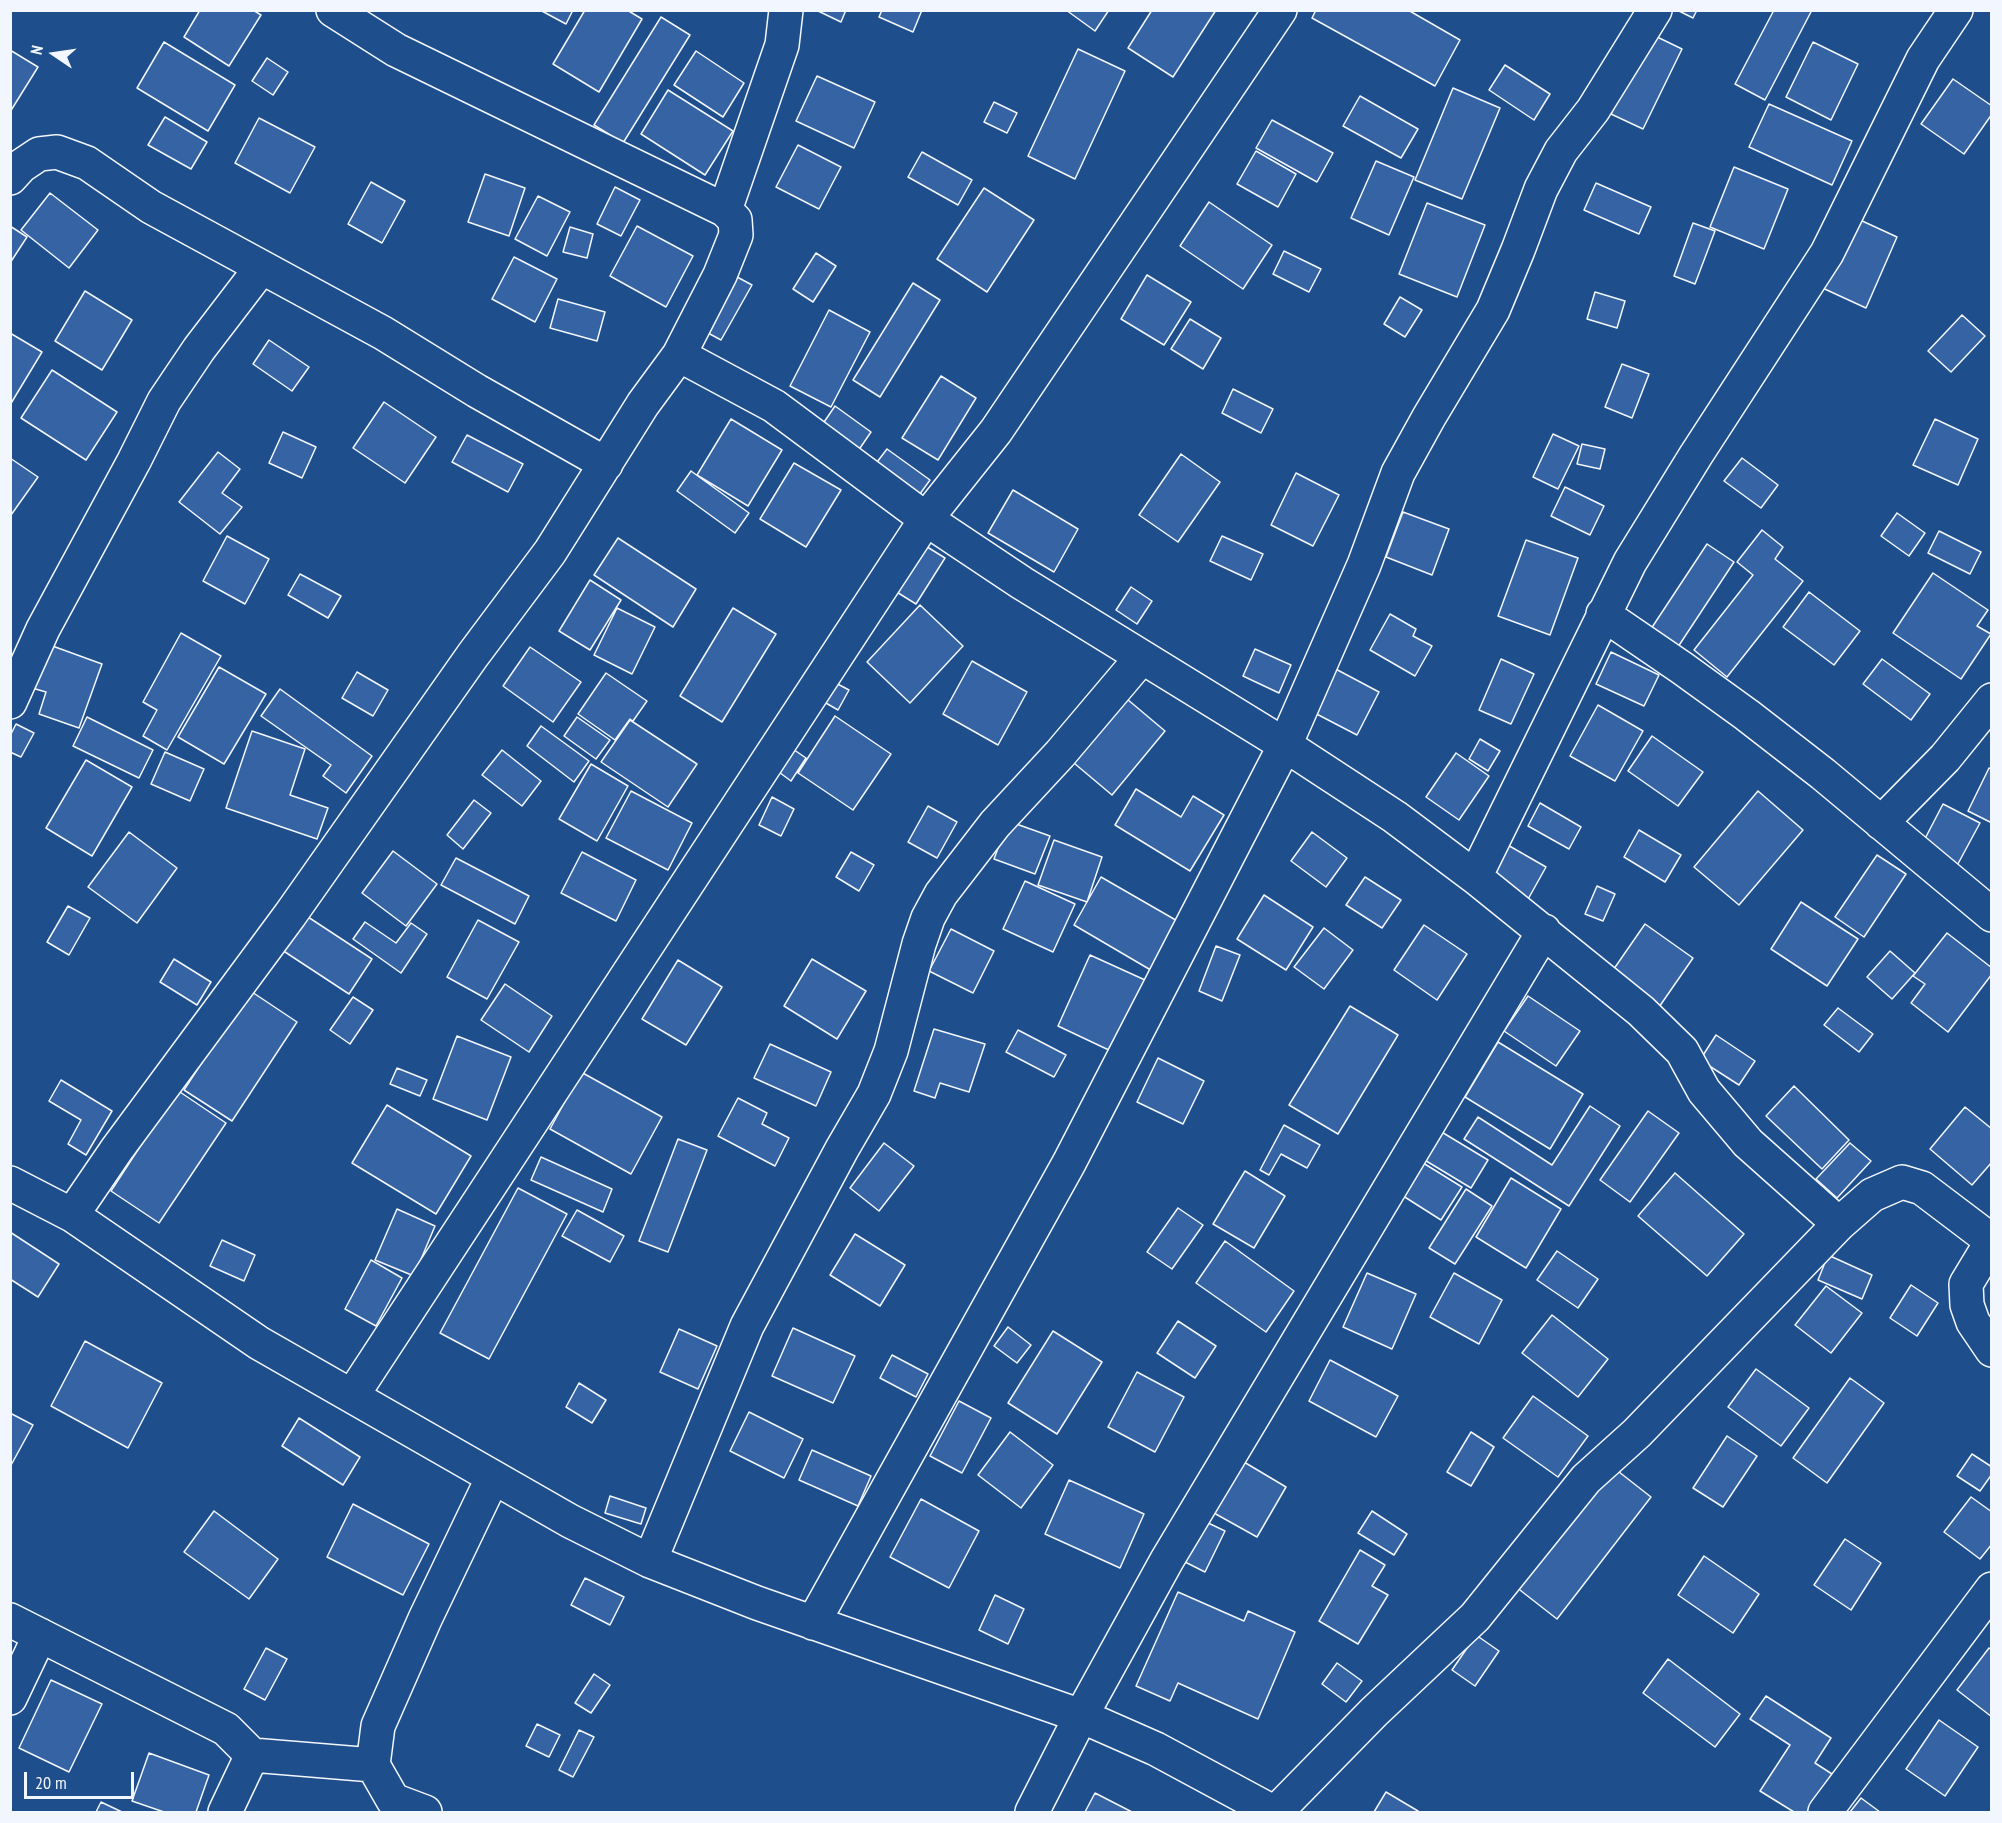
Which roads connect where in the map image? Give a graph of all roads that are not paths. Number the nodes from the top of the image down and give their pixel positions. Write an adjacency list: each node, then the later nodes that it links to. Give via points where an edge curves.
1 (333, 10): 7 (street, via 396,50)
2 (786, 10): 7 (street, via 782,45)
3 (1280, 10): 11 (street, via 996,431)
4 (1655, 10): 16 (street, via 1593,110 1561,151 1541,189 1494,310 1398,473 1364,565)
5 (1956, 10): 12 (street, via 1923,59 1827,253 1696,455)
6 (10, 178): 8 (street, via 39,154 57,152 87,163 151,207)
7 (725, 210): 9 (street, via 735,220 736,235)
8 (261, 268): 10 (street, via 383,333); 15 (street, via 164,401)
9 (679, 355): 10 (street); 11 (street, via 774,406)
10 (606, 464): 22 (street, via 550,552)
11 (926, 519): 13 (street); 25 (street)
12 (1603, 614): 17 (street, via 1747,715); 18 (street)
13 (1143, 657): 16 (street); 27 (street, via 995,824 941,894 919,944 891,1051 874,1094 747,1326)
14 (1992, 700): 17 (street, via 1945,758)
15 (10, 702)
16 (1285, 745): 18 (street, via 1395,817); 30 (street, via 1069,1163)
17 (1881, 823): 19 (street)
18 (1476, 877): 20 (street)
19 (1992, 915)
20 (1544, 931): 23 (street, via 1641,1011 1682,1051 1704,1091 1748,1143); 33 (street, via 1167,1560)
21 (10, 1183): 22 (street)
22 (72, 1215): 25 (street, via 259,1343)
23 (1839, 1224): 24 (street, via 1872,1195 1902,1182 1922,1188 1992,1241 1966,1284 1973,1322); 39 (street, via 1637,1433 1586,1479 1475,1617)
24 (1992, 1350)
25 (352, 1396): 26 (street)
26 (493, 1477): 27 (street); 35 (street, via 378,1725)
27 (650, 1561): 30 (street)
28 (1992, 1589): 40 (street)
29 (10, 1620): 31 (street)
30 (813, 1623): 33 (street)
31 (40, 1635): 32 (street); 34 (street, via 226,1730)
32 (10, 1698)
33 (1081, 1716): 38 (street); 39 (street, via 1156,1749)
34 (252, 1755): 35 (street); 36 (street)
35 (373, 1765): 37 (street, via 393,1800)
36 (225, 1812)
37 (425, 1812)
38 (1032, 1812)
39 (1275, 1812)
40 (1825, 1812)

